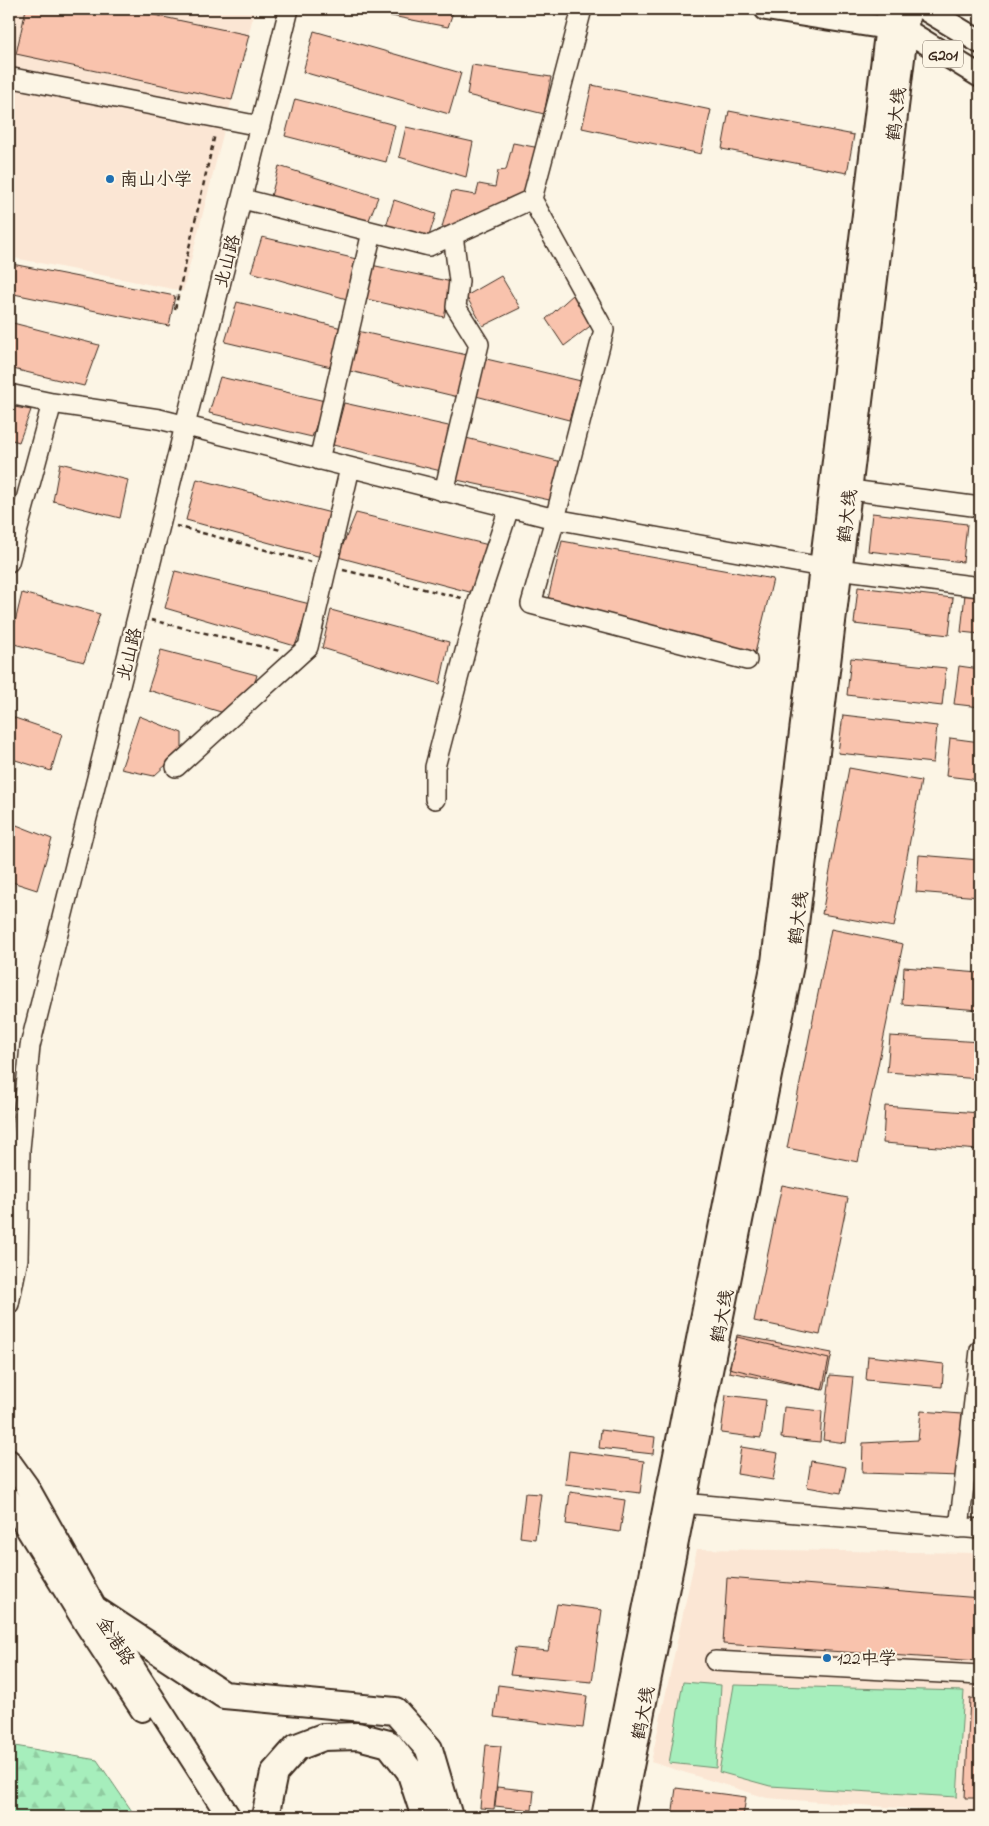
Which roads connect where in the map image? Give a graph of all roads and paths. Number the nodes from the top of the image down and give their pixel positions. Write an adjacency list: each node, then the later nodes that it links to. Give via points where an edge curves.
1 (289, 9): 11 (street, 北山路)
2 (582, 9): 12 (street)
3 (766, 9): 6 (main road)
4 (909, 9): 6 (main road, 鹤大线 / G201)
5 (925, 9): 7 (main road)
6 (894, 23): 8 (main road, G201); 22 (main road, 鹤大线 / G201); 30 (main road, 鹤大线 / G201)
7 (980, 42)
8 (980, 76)
9 (13, 78): 10 (street)
10 (218, 118): 11 (street); 16 (path)
11 (260, 126): 13 (street, 北山路)
12 (532, 198): 15 (street); 26 (street, via 604,330)
13 (243, 199): 14 (street); 19 (street, 北山路)
14 (372, 232): 15 (street, via 429,246); 20 (street)
15 (453, 235): 23 (street, via 459,281 456,307 479,344)
16 (175, 309)
17 (9, 394): 18 (street)
18 (52, 403): 19 (street, via 158,419); 28 (street)
19 (184, 427): 20 (street); 27 (street, 北山路)
20 (319, 460): 21 (street)
21 (350, 468): 23 (street); 29 (street)
22 (851, 490): 24 (street); 30 (main road, 鹤大线 / G201)
23 (444, 492): 25 (street)
24 (980, 507)
25 (509, 508): 26 (street); 32 (street)
26 (555, 519): 30 (street); 35 (street, via 531,604)
27 (161, 522): 29 (path); 33 (street, 北山路)
28 (9, 562)
29 (327, 567): 32 (path); 34 (street, via 308,646)
30 (832, 569): 31 (street); 42 (main road, 鹤大线 / G201, via 792,965)
31 (980, 588)
32 (478, 602): 37 (street, via 435,767)
33 (138, 617): 34 (path); 38 (street, 北山路, via 30,1046 20,1149 18,1259)
34 (298, 655): 36 (street)
35 (747, 660)
36 (176, 767)
37 (435, 799)
38 (9, 1304)
39 (980, 1350): 43 (street)
40 (9, 1461): 41 (main road, 金港路)
41 (18, 1492): 45 (main road, 金港路); 48 (main road, 金港路, via 21,1518 87,1626)
42 (675, 1503): 43 (street); 53 (main road, 鹤大线 / G201); 54 (main road, 鹤大线 / G201)
43 (959, 1528): 44 (street)
44 (980, 1529)
45 (97, 1611): 49 (main road, 金港路); 52 (highway, via 224,1695 395,1711 429,1749)
46 (715, 1661): 47 (street)
47 (980, 1675)
48 (212, 1817)
49 (229, 1817)
50 (264, 1817): 51 (highway, via 274,1773 297,1747 323,1736 358,1736 389,1744 410,1771)
51 (425, 1817)
52 (449, 1817)
53 (603, 1817)
54 (622, 1817)

